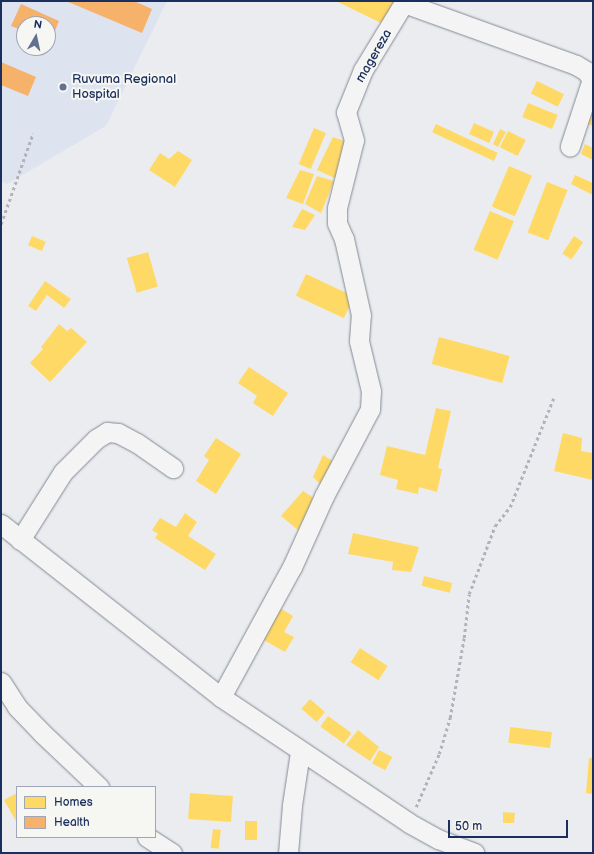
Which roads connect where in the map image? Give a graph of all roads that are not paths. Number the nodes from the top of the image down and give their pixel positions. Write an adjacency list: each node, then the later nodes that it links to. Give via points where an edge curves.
1 (405, 2): 2 (street, via 576,65 586,72 592,79); 7 (street, magereza, via 363,70 346,112 354,140 337,208 337,223 344,239 361,315 360,341 371,391 370,409 324,496 292,568)
2 (570, 146)
3 (173, 468): 5 (street, via 137,443 118,433 107,432 96,439 63,472)
4 (1, 524): 5 (street)
5 (20, 540): 7 (street)
6 (1, 682): 9 (street, via 17,706 42,733)
7 (221, 697): 8 (street)
8 (300, 752): 12 (street); 13 (street, via 410,823 438,839)
9 (98, 786)
10 (148, 838): 11 (street)
11 (172, 853)
12 (288, 853)
13 (474, 853)

